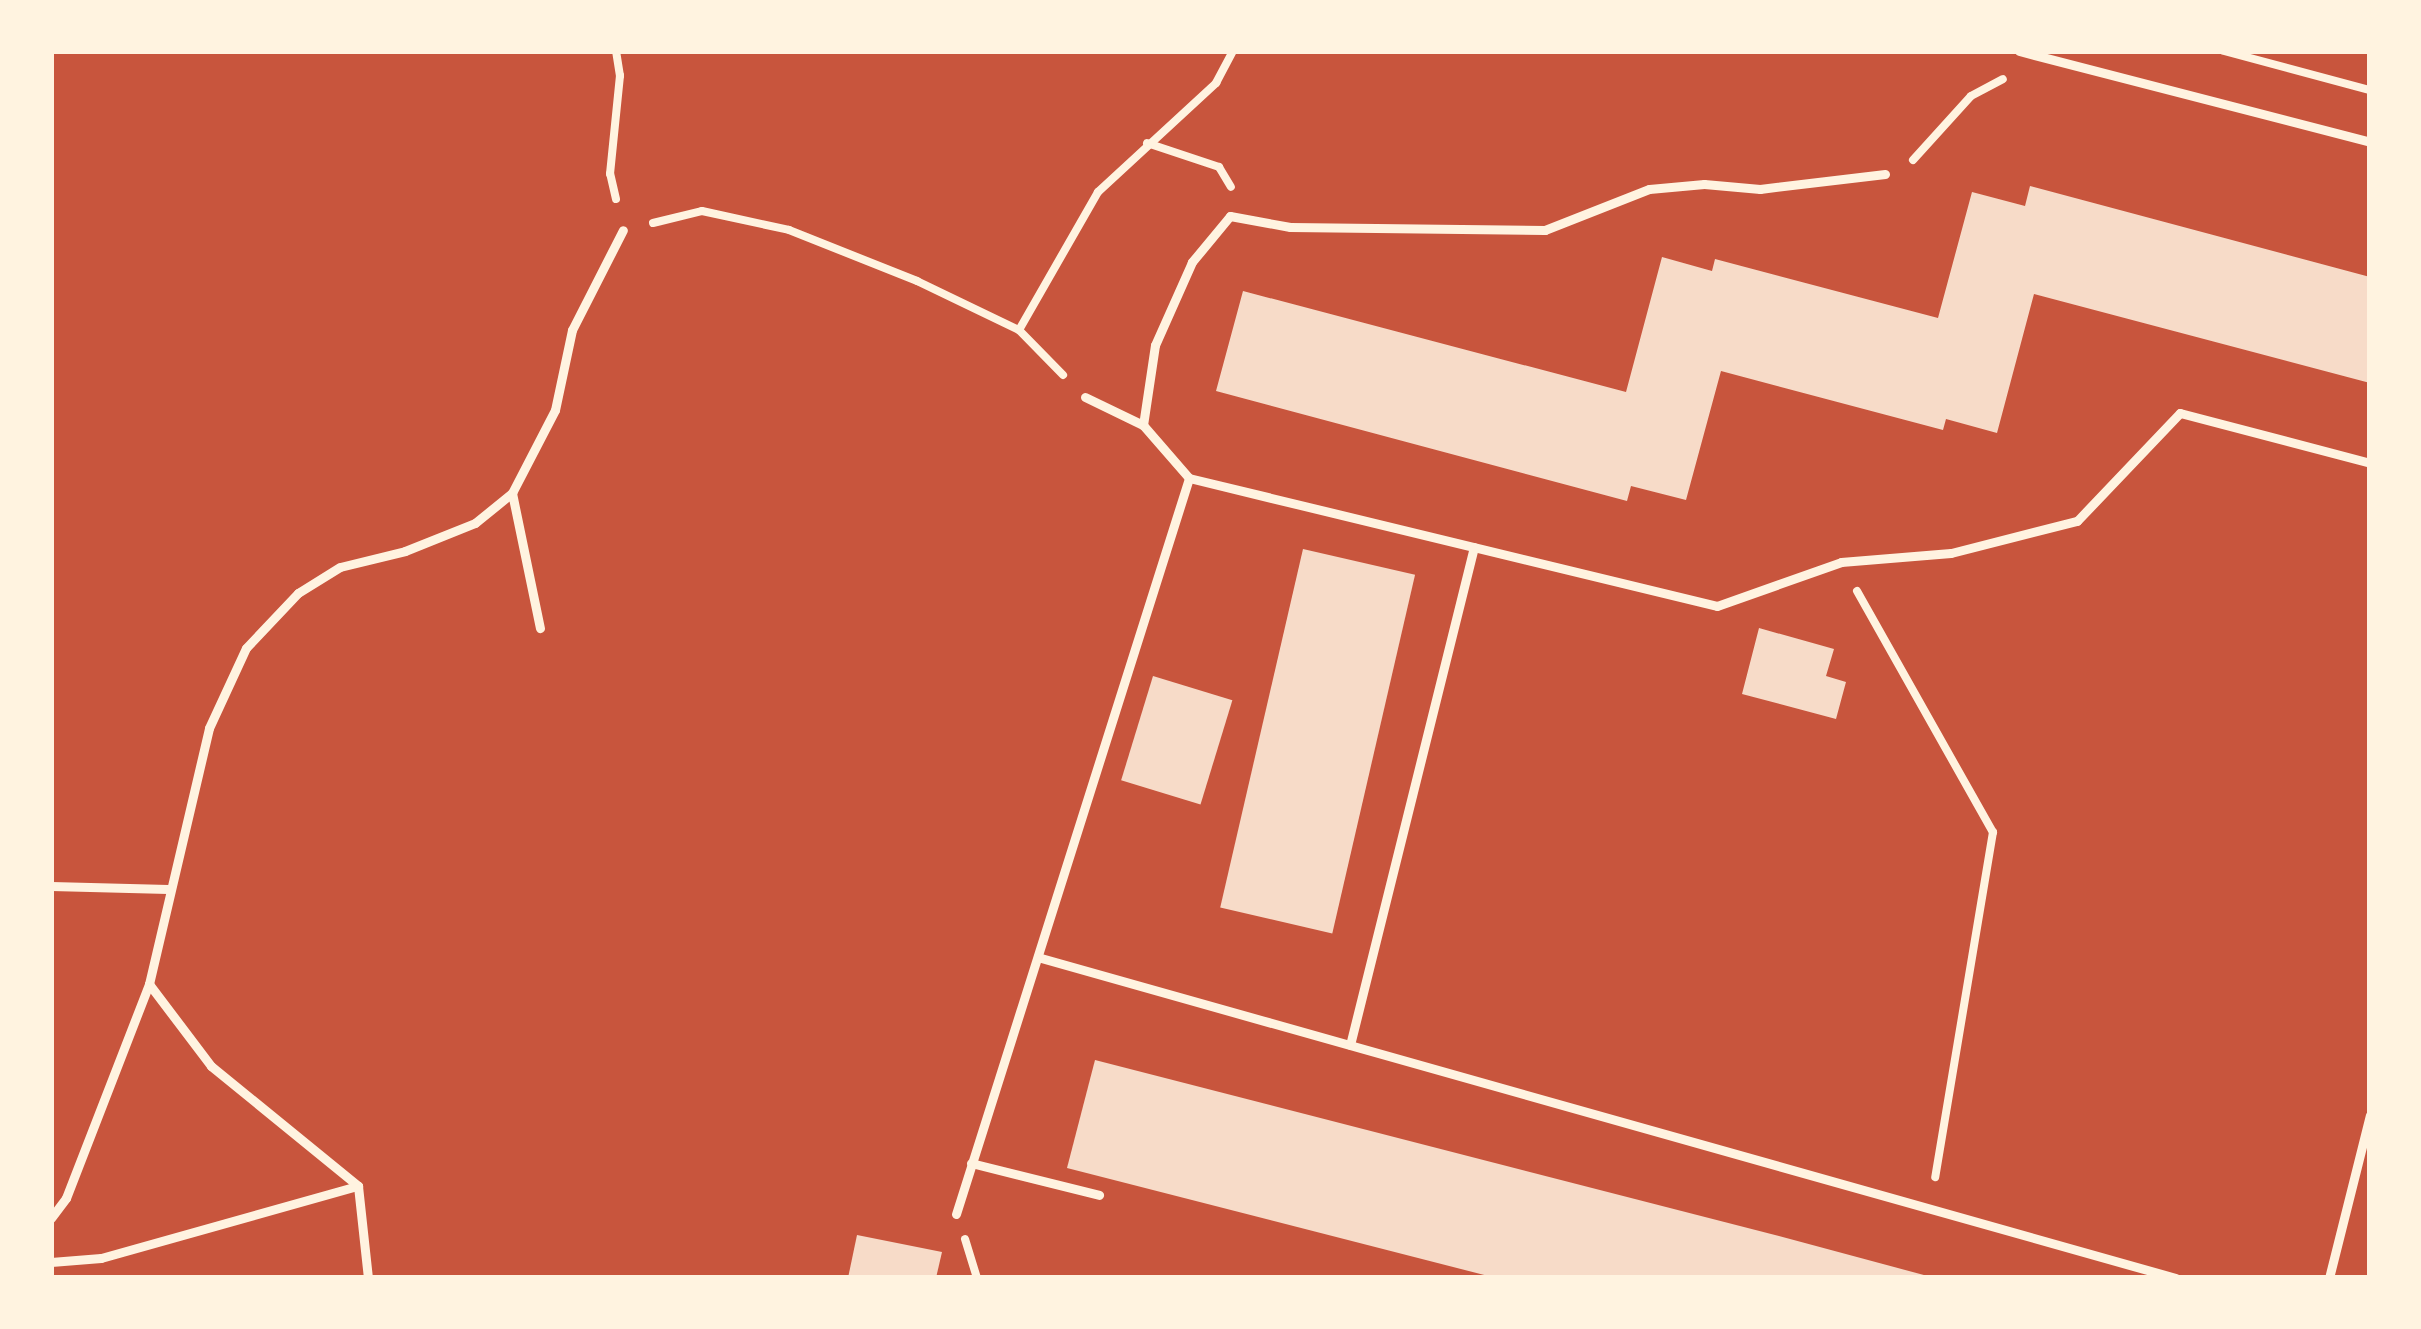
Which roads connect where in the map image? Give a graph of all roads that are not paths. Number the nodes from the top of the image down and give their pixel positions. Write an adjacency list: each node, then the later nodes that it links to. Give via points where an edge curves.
1 (2019, 51): 2 (lane)
2 (2039, 53): 3 (lane)
3 (2370, 142)
4 (1885, 174): 7 (lane, via 1760,189 1649,189 1545,230 1290,227 1230,216 1192,262 1155,345)
5 (623, 230): 10 (lane, via 572,331 555,410)
6 (1085, 397): 7 (lane)
7 (1143, 425): 9 (lane)
8 (2370, 463): 11 (lane, via 2180,413 2077,520 1952,553 1841,562 1718,606)
9 (1189, 478): 11 (lane); 15 (lane)
10 (512, 494): 12 (lane); 14 (lane, via 476,523 340,568 298,593 246,648 209,728)
11 (1474, 547): 17 (lane)
12 (540, 628)
13 (51, 886): 14 (lane)
14 (168, 889): 16 (lane)
15 (1041, 958): 17 (lane); 19 (lane)
16 (149, 984): 20 (lane, via 211,1066); 23 (lane, via 66,1198)
17 (1350, 1045): 26 (lane)
18 (2370, 1115): 27 (lane)
19 (971, 1163): 21 (lane); 22 (lane)
20 (358, 1186): 24 (lane, via 101,1258); 25 (lane)
21 (1099, 1195)
22 (956, 1214)
23 (51, 1218)
24 (51, 1262)
25 (368, 1278)
26 (2176, 1278)
27 (2329, 1278)

